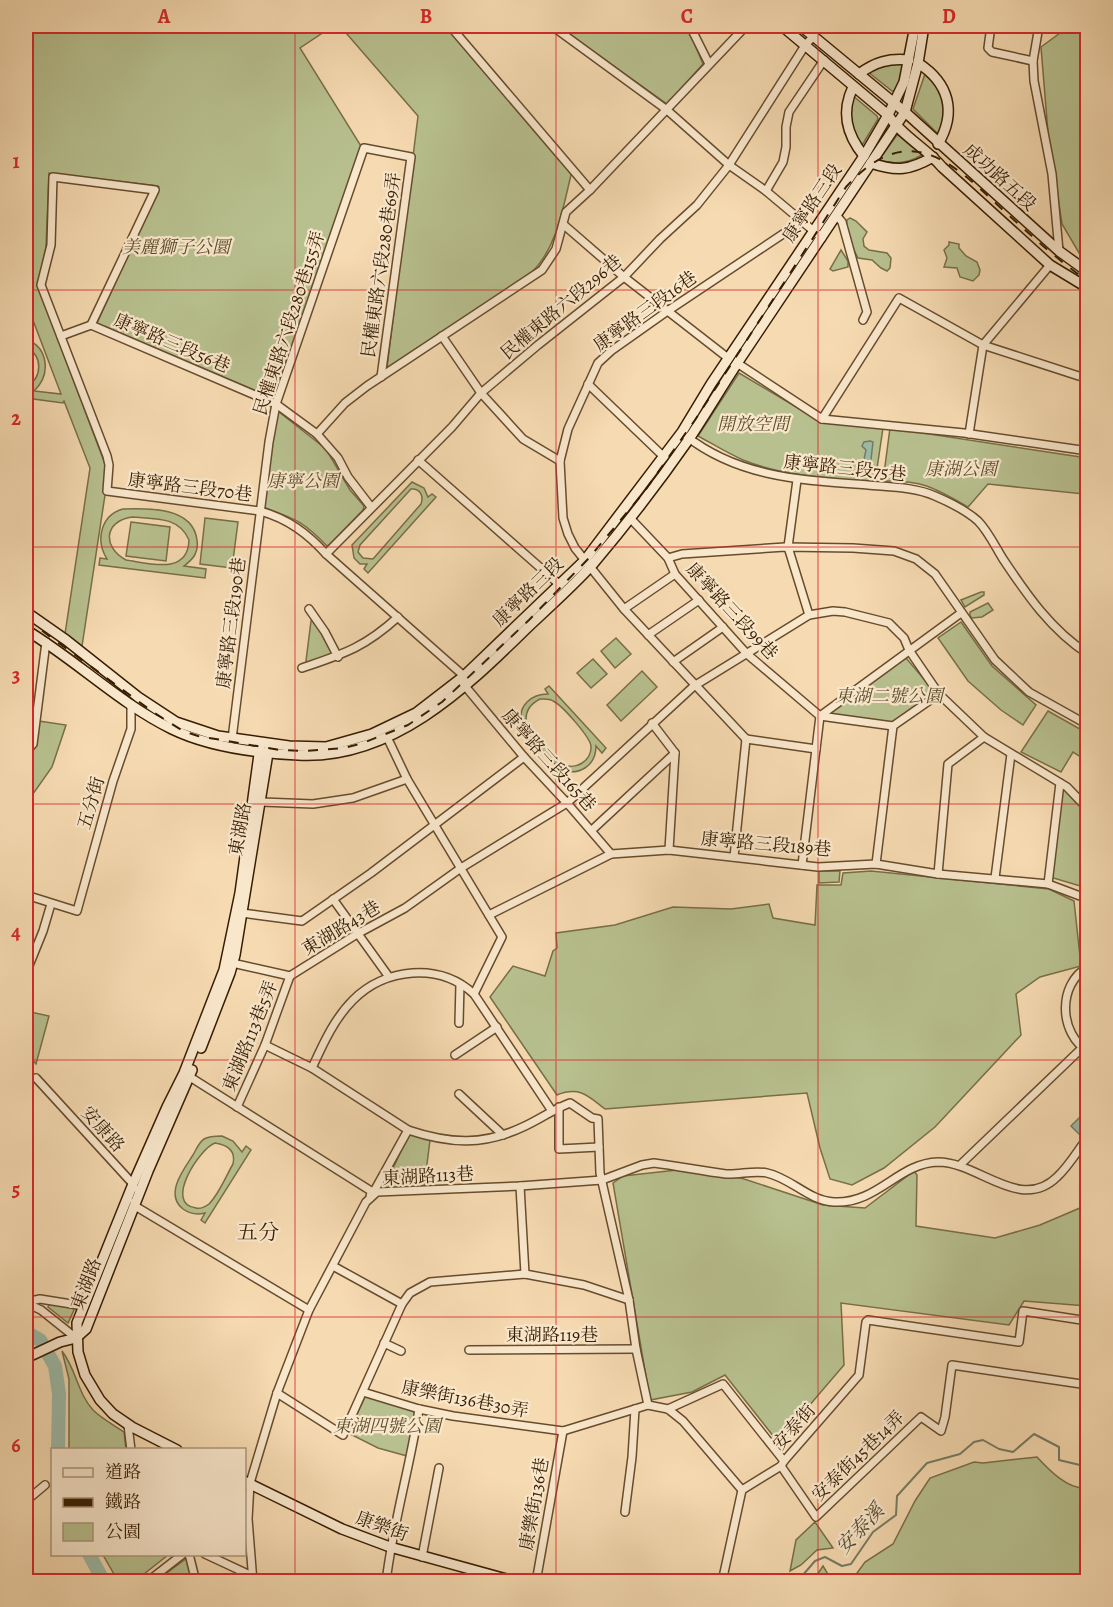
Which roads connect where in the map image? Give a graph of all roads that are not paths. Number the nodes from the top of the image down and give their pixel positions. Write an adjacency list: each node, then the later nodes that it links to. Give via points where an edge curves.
1 (450, 26): 31 (street)
2 (552, 26): 20 (street)
3 (690, 26): 16 (street)
4 (746, 26): 16 (street)
5 (782, 26): 12 (main road, 成功路五段)
6 (801, 26): 11 (main road, 成功路五段)
7 (915, 26): 14 (main road)
8 (924, 26): 14 (main road)
9 (991, 26): 15 (street, via 988,48 992,52)
10 (1039, 26): 15 (street)
11 (814, 36): 12 (street, 民權東路六段296巷); 17 (main road, 成功路五段)
12 (806, 44): 13 (main road, 成功路五段); 29 (street, 民權東路六段296巷)
13 (824, 60): 18 (main road, 成功路五段); 32 (street, via 789,112 783,162)
14 (914, 61): 17 (main road, via 883,61); 19 (main road, 康寧路三段); 21 (main road, 康寧路三段); 24 (main road, via 930,70 947,98 946,130)
15 (1033, 61): 38 (street, via 1052,174)
16 (709, 64): 20 (street)
17 (859, 74): 19 (main road, 成功路五段)
18 (853, 87): 22 (main road, 成功路五段); 26 (main road, via 845,113 854,143)
19 (894, 103): 21 (main road, 成功路五段); 22 (main road, 康寧路三段)
20 (667, 110): 29 (street); 31 (street)
21 (905, 112): 23 (main road, 康寧路三段); 24 (main road, 成功路五段)
22 (888, 115): 23 (main road, 成功路五段); 26 (main road, 康寧路三段)
23 (896, 126): 27 (main road, 成功路五段); 28 (main road, 康寧路三段)
24 (938, 144): 38 (main road, 成功路五段)
25 (364, 148): 51 (street, 民權東路六段280巷69弄, via 411,157); 55 (street, 民權東路六段280巷155弄)
26 (864, 156): 36 (main road, 康寧路三段)
27 (933, 157): 28 (main road, via 902,169); 39 (main road, 成功路五段)
28 (871, 163): 33 (main road, 康寧路三段)
29 (729, 165): 32 (street); 41 (street, 民權東路六段296巷, via 697,205)
30 (53, 177): 45 (street, 康寧路三段56巷, via 155,190); 46 (street, 康寧路三段70巷, via 51,245 41,285)
31 (590, 189): 35 (street, via 566,212)
32 (766, 191): 34 (street)
33 (837, 216): 37 (main road, 康寧路三段); 44 (street, via 867,312)
34 (801, 222): 36 (street); 43 (street, 康寧路三段16巷)
35 (564, 225): 41 (street); 47 (street, via 556,249 542,270)
36 (812, 230): 37 (street); 49 (main road, 康寧路三段)
37 (822, 238): 50 (main road, 康寧路三段)
38 (1059, 251): 40 (main road, 成功路五段)
39 (1050, 266): 42 (main road, 成功路五段); 48 (street)
40 (1088, 272)
41 (624, 277): 43 (street); 54 (street, 民權東路六段296巷)
42 (1088, 288)
43 (669, 310): 49 (street); 53 (street, 康寧路三段16巷, via 611,351 598,363)
44 (863, 320)
45 (91, 325): 46 (street); 55 (street, 康寧路三段56巷)
46 (61, 336): 66 (street, 康寧路三段70巷, via 107,456 107,491)
47 (442, 336): 51 (street); 54 (street)
48 (983, 345): 52 (street); 56 (street, via 899,298); 58 (street)
49 (728, 358): 59 (main road, 康寧路三段)
50 (737, 363): 56 (street); 59 (main road, 康寧路三段)
51 (381, 377): 57 (street, via 345,403)
52 (1088, 379)
53 (588, 384): 61 (street); 63 (street, 康寧路三段16巷, via 568,429)
54 (481, 393): 62 (street, 民權東路六段296巷); 63 (street, via 523,439)
55 (276, 404): 57 (street, 康寧路三段56巷); 66 (street, 民權東路六段280巷155弄)
56 (822, 419): 58 (street)
57 (317, 434): 65 (street, 康寧路三段56巷)
58 (969, 434): 60 (street)
59 (686, 435): 61 (main road, 康寧路三段); 64 (street, 康寧路三段75巷, via 715,454 744,466); 67 (main road, 康寧路三段)
60 (1088, 451)
61 (664, 457): 71 (main road, 康寧路三段)
62 (418, 460): 65 (street, 民權東路六段296巷); 73 (street)
63 (560, 461): 71 (street, 康寧路三段16巷, via 563,518 568,534)
64 (797, 480): 68 (street); 87 (street, 康寧路三段75巷, via 907,489 933,495 960,509 978,522 1050,624)
65 (371, 507): 69 (street, 民權東路六段296巷)
66 (260, 511): 69 (street, 康寧路三段70巷, via 281,517 302,530); 102 (street, 康寧路三段190巷)
67 (630, 518): 70 (street, 康寧路三段99巷); 71 (main road, 康寧路三段)
68 (788, 547): 70 (street); 78 (street, via 894,551 916,559 935,574); 79 (street)
69 (326, 554): 80 (street, 康寧路三段70巷)
70 (668, 558): 72 (street, 康寧路三段99巷)
71 (588, 563): 73 (main road, 康寧路三段); 76 (street, 康寧路三段16巷); 92 (main road, 康寧路三段)
72 (675, 574): 74 (street, 康寧路三段99巷); 76 (street)
73 (560, 585): 91 (main road, 康寧路三段)
74 (699, 600): 81 (street, 康寧路三段99巷); 83 (street)
75 (309, 609): 88 (street)
76 (624, 609): 83 (street, 康寧路三段16巷)
77 (26, 612): 102 (main road, 康寧路三段, via 176,722)
78 (961, 613): 85 (street); 98 (street, via 995,660 1029,692)
79 (809, 615): 85 (street, via 845,612 890,623); 86 (street, 東湖路43巷)
80 (398, 617): 88 (street, via 365,644); 91 (street, 康寧路三段70巷)
81 (723, 627): 86 (street, 康寧路三段99巷); 89 (street)
82 (26, 630): 84 (main road, 康寧路三段)
83 (648, 635): 89 (street, 康寧路三段16巷)
84 (46, 642): 95 (main road, 康寧路三段); 106 (street, via 33,744)
85 (909, 650): 94 (street); 96 (street)
86 (747, 654): 93 (street, 東湖路43巷); 96 (street, 康寧路三段99巷)
87 (1088, 654)
88 (338, 657): 90 (street)
89 (673, 662): 93 (street, 康寧路三段16巷)
90 (302, 668)
91 (464, 676): 104 (main road, 康寧路三段, via 416,713 372,734 326,747)
92 (465, 686): 100 (main road, 康寧路三段); 109 (street, 康寧路三段165巷)
93 (694, 686): 97 (street, 東湖路43巷); 103 (street, 康寧路三段16巷)
94 (939, 694): 99 (street); 101 (street)
95 (131, 704): 104 (main road, 康寧路三段, via 174,730 216,744); 129 (street, 五分街, via 131,729 112,781 77,911)
96 (820, 716): 99 (street); 105 (street)
97 (652, 723): 107 (street); 113 (street, 東湖路43巷)
98 (1088, 725)
99 (893, 726): 120 (street)
100 (387, 737): 104 (main road, 康寧路三段, via 318,755 296,755); 110 (street)
101 (984, 737): 108 (street); 123 (street, via 948,764)
102 (232, 739): 104 (main road, 康寧路三段)
103 (746, 739): 105 (street); 119 (street)
104 (265, 747): 112 (main road, 東湖路); 133 (main road, 東湖路)
105 (816, 748): 121 (street)
106 (26, 752)
107 (675, 753): 116 (street); 117 (street)
108 (1011, 754): 111 (street); 124 (street)
109 (524, 757): 113 (street, 康寧路三段165巷); 115 (street)
110 (407, 779): 112 (street, via 352,798 313,804); 115 (street)
111 (1060, 783): 114 (street); 125 (street)
112 (262, 802): 130 (main road, 東湖路)
113 (567, 803): 116 (street, 康寧路三段165巷); 122 (street, 東湖路43巷)
114 (1088, 809)
115 (435, 824): 122 (street); 128 (street)
116 (592, 830): 118 (street, 康寧路三段165巷)
117 (669, 850): 118 (street, 康寧路三段189巷); 119 (street, 康寧路三段189巷)
118 (611, 854): 131 (street, 康寧路三段189巷)
119 (734, 857): 121 (street, 康寧路三段189巷)
120 (876, 864): 121 (street, 康寧路三段189巷); 123 (street, 康寧路三段189巷)
121 (802, 865)
122 (462, 868): 131 (street); 132 (street, 東湖路43巷, via 405,908)
123 (938, 874): 124 (street, 康寧路三段189巷)
124 (995, 878): 125 (street, 康寧路三段189巷)
125 (1048, 884): 127 (street, 康寧路三段189巷)
126 (26, 895): 129 (street)
127 (1088, 899)
128 (333, 900): 130 (street, via 302,921); 132 (street)
129 (51, 904): 135 (street)
130 (242, 912): 133 (main road, 東湖路)
131 (489, 915): 139 (street, via 502,937)
132 (357, 934): 136 (street, 東湖路43巷); 137 (street)
133 (229, 962): 136 (street, 東湖路43巷); 146 (main road, 東湖路); 157 (main road, 東湖路)
134 (1088, 967): 143 (street, via 1074,980 1065,1002 1069,1027)
135 (26, 973)
136 (289, 976): 142 (street, 東湖路113巷5弄)
137 (389, 977): 138 (street, via 424,973); 145 (street, via 352,1001 326,1036)
138 (460, 984): 139 (street); 140 (street)
139 (474, 994): 141 (street)
140 (459, 1023)
141 (497, 1026): 144 (street); 150 (street)
142 (265, 1045): 145 (street); 149 (street, 東湖路113巷5弄)
143 (1085, 1050): 155 (street)
144 (455, 1055)
145 (312, 1068): 151 (street)
146 (190, 1077): 149 (street, 東湖路113巷); 160 (main road, 東湖路)
147 (36, 1078): 157 (street, 安康路)
148 (459, 1094): 152 (street)
149 (237, 1107): 159 (street, 東湖路113巷, via 371,1191)
150 (555, 1109): 152 (street); 154 (street, via 570,1103 598,1119); 154 (street, via 559,1149)
151 (408, 1130): 152 (street, via 444,1140 481,1140); 159 (street)
152 (503, 1135)
153 (1088, 1137): 155 (street, via 1059,1176 1031,1190 1001,1185)
154 (599, 1147): 156 (street)
155 (960, 1165): 156 (street, 東湖路113巷, via 936,1162 912,1168 870,1194 834,1202 765,1173 729,1174 654,1163)
156 (602, 1180): 158 (street, 東湖路113巷); 163 (street)
157 (133, 1184): 160 (street); 166 (main road, 東湖路)
158 (520, 1186): 159 (street, 東湖路113巷, via 377,1191); 162 (street)
159 (370, 1198): 161 (street)
160 (135, 1206): 167 (street); 169 (main road, 東湖路, via 86,1329)
161 (333, 1266): 165 (street); 167 (street)
162 (525, 1274): 163 (street); 165 (street, via 430,1282 410,1293)
163 (629, 1300): 171 (street)
164 (26, 1302): 166 (street, via 40,1299); 169 (street)
165 (402, 1304): 170 (street)
166 (84, 1306): 169 (main road, 東湖路)
167 (309, 1310): 177 (street)
168 (1088, 1321): 186 (street, 安泰街, via 1023,1311 1019,1342 868,1320 859,1375)
169 (76, 1338): 174 (main road); 182 (main road, via 85,1375 97,1397)
170 (384, 1343): 173 (street); 176 (street)
171 (636, 1349): 172 (street, 東湖路119巷); 178 (street)
172 (469, 1350)
173 (401, 1351)
174 (26, 1358)
175 (1088, 1386): 186 (street, 安泰街45巷14弄, via 952,1365 941,1431 921,1417 816,1517)
176 (363, 1392): 177 (street, via 343,1435); 179 (street, 康樂街136巷30弄)
177 (277, 1393): 188 (street)
178 (648, 1405): 180 (street); 181 (street)
179 (419, 1408): 183 (street, 康樂街136巷30弄); 193 (street)
180 (635, 1409): 183 (street); 192 (street)
181 (669, 1409): 186 (street, via 723,1384); 190 (street)
182 (128, 1425): 184 (street); 185 (main road)
183 (563, 1431): 204 (street, 康樂街136巷)
184 (130, 1448)
185 (175, 1448)
186 (782, 1464): 190 (street, 安泰街)
187 (439, 1468): 197 (street)
188 (247, 1482): 193 (main road, 康樂街, via 342,1529); 198 (street)
189 (45, 1485): 191 (street)
190 (742, 1490): 205 (street)
191 (26, 1501)
192 (625, 1512)
193 (390, 1547): 197 (main road, 康樂街); 202 (street)
194 (180, 1556): 199 (street)
195 (190, 1556): 200 (street)
196 (209, 1556): 198 (street)
197 (422, 1557): 203 (main road, 康樂街)
198 (252, 1579): 201 (street)
199 (147, 1581)
200 (196, 1581)
201 (265, 1581)
202 (386, 1581)
203 (517, 1581)
204 (536, 1581)
205 (722, 1581)

